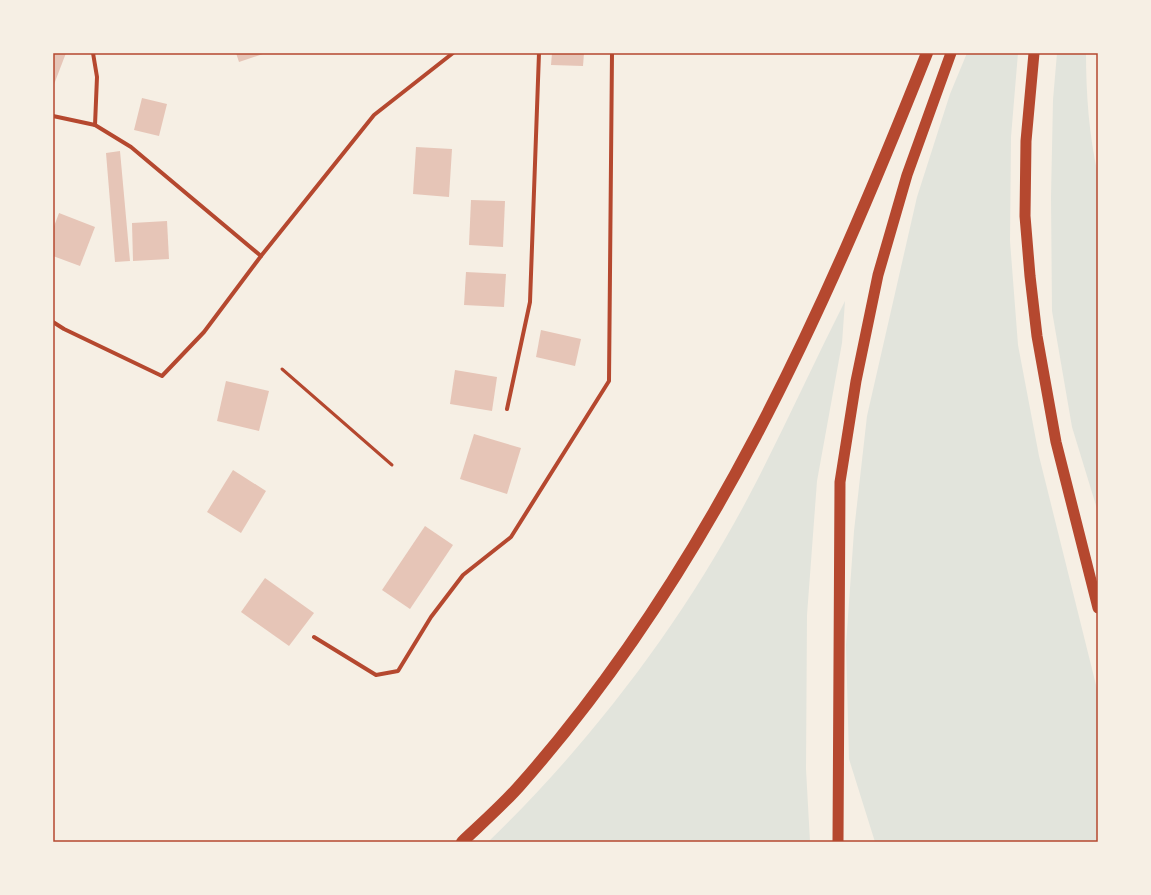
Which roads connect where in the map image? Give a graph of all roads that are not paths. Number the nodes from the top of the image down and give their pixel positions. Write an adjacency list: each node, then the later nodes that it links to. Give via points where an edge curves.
1 (93, 53): 9 (street, via 97,76)
2 (454, 53): 10 (street, via 374,115)
3 (539, 53): 13 (street, via 530,302)
4 (612, 53): 16 (street, via 609,381 511,538 463,575 431,617 398,671 376,675)
5 (927, 53): 17 (highway, via 854,233 807,336 710,522 665,595 578,717 520,785)
6 (951, 53): 18 (highway, via 907,175 878,275 856,381 840,482)
7 (1034, 53): 15 (highway, via 1026,156 1025,216 1030,276 1037,336 1056,442)
8 (53, 116): 9 (street)
9 (95, 125): 10 (street, via 131,147)
10 (261, 256): 11 (street, via 204,332 162,376)
11 (53, 322)
12 (282, 369): 14 (lane)
13 (507, 409)
14 (392, 465)
15 (1098, 608)
16 (314, 637)
17 (462, 842)
18 (838, 842)

